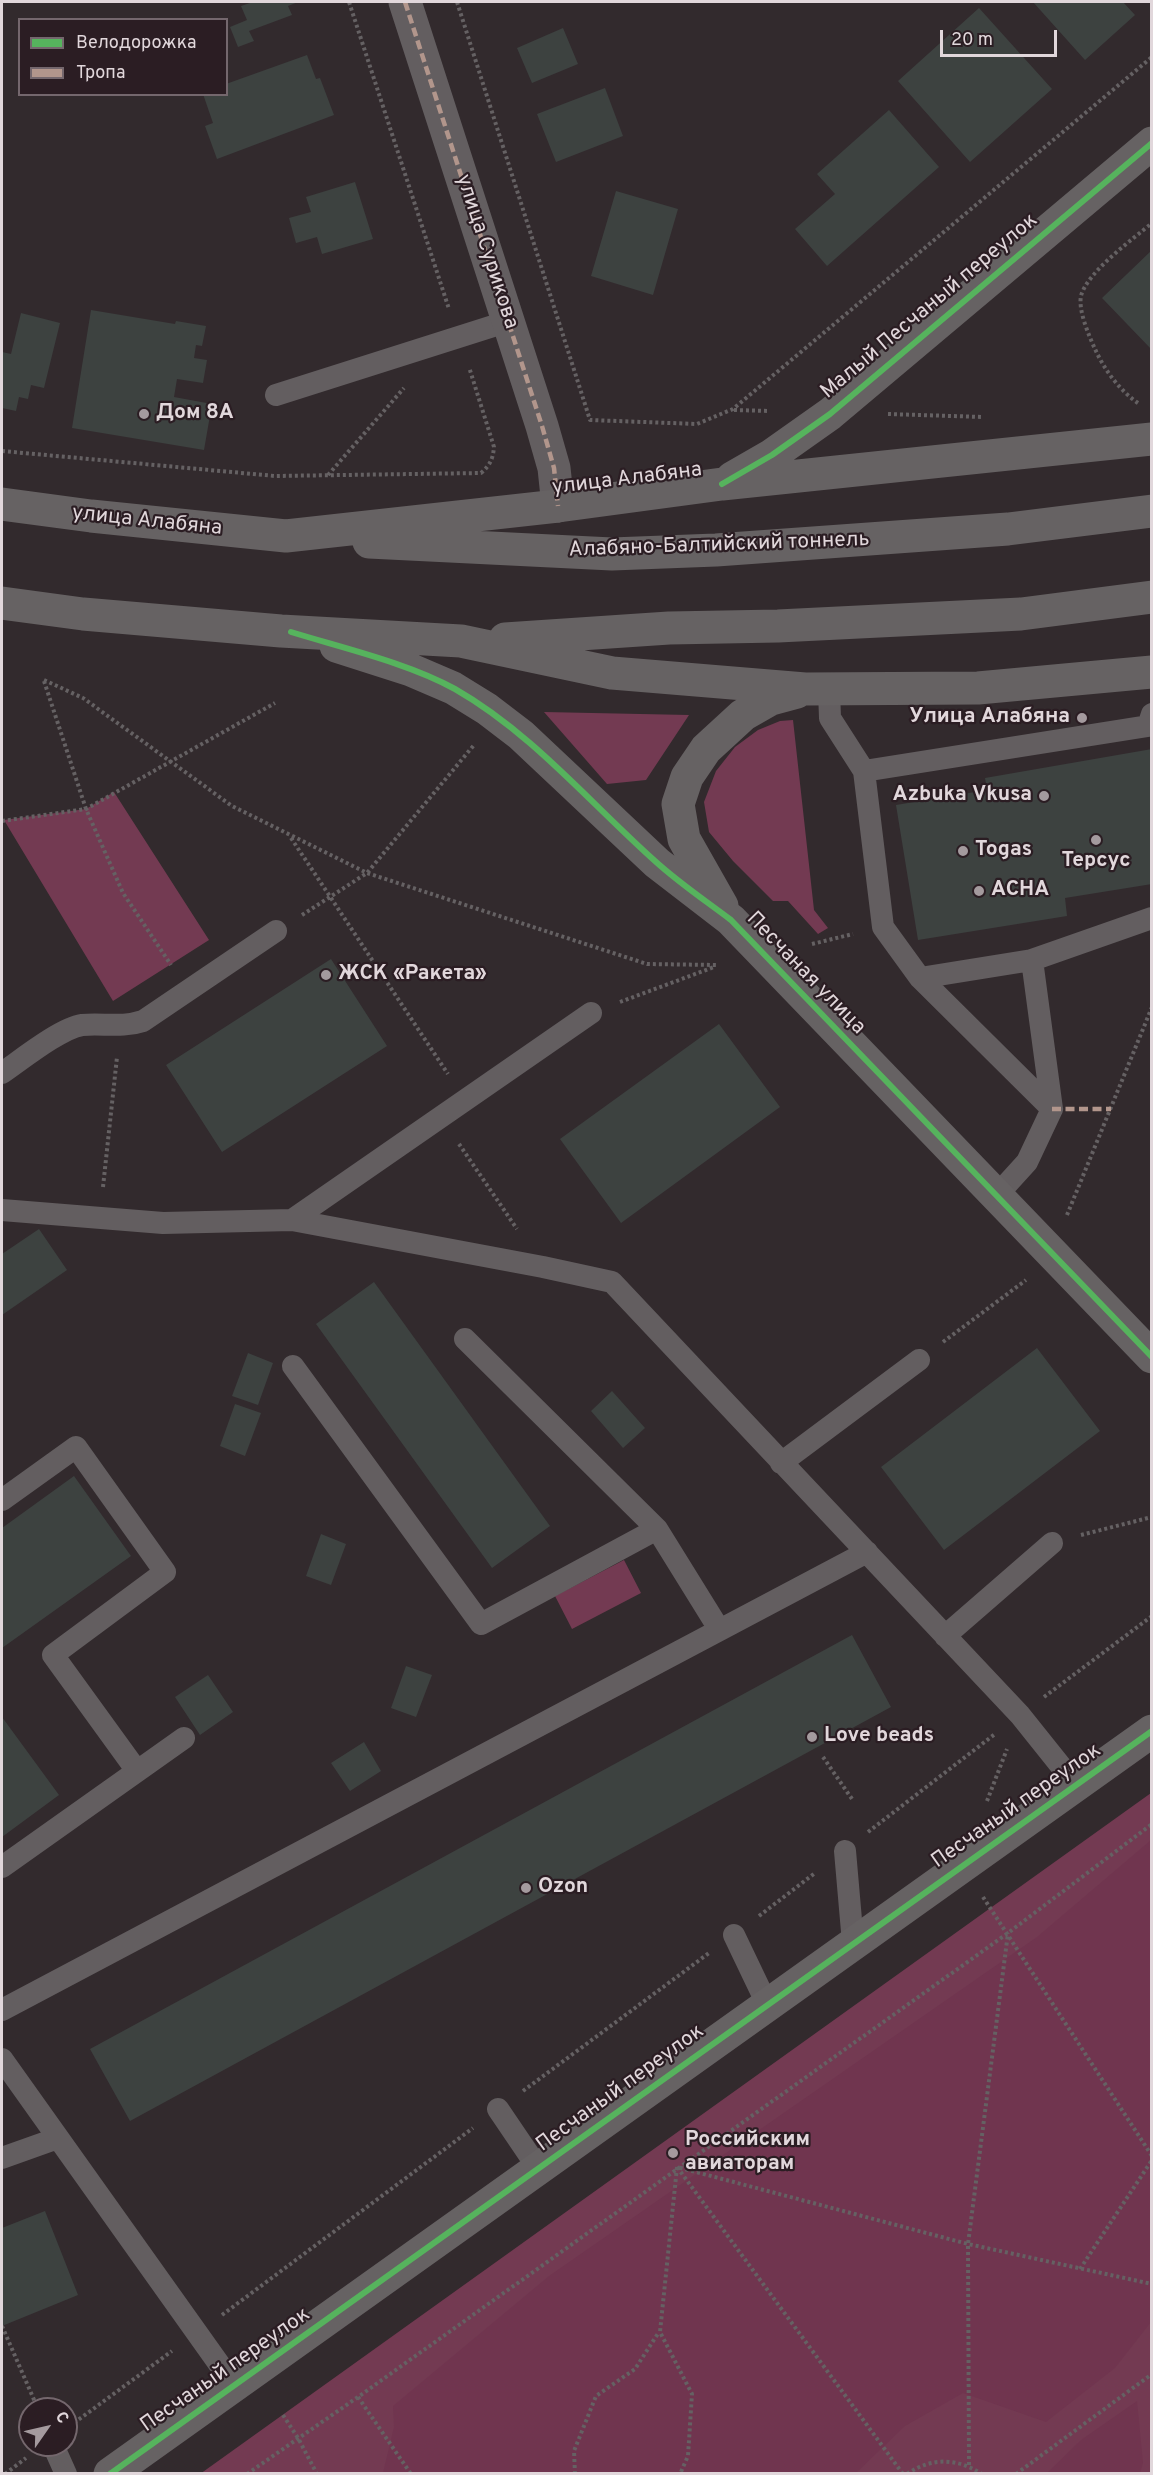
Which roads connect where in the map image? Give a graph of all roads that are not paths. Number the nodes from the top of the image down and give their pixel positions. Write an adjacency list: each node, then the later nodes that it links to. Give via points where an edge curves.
1 (405, 2): 3 (street, улица Сурикова)
2 (1152, 143): 6 (main road, Малый Песчаный переулок, via 830,414)
3 (508, 321): 4 (lane); 8 (street, улица Сурикова, via 554,468)
4 (276, 395)
5 (1152, 440): 6 (main road, улица Алабяна)
6 (722, 484): 8 (main road, улица Алабяна)
7 (2, 504): 10 (main road, улица Алабяна)
8 (558, 506): 10 (main road, улица Алабяна)
9 (1152, 511): 10 (main road, Алабяно-Балтийский тоннель, via 1008,529 612,554 441,548)
10 (286, 536)
11 (1152, 597): 14 (main road, via 1021,614)
12 (2, 603): 13 (main road)
13 (291, 632): 14 (main road); 20 (main road, Песчаная улица, via 411,670 453,688 487,709 521,735 657,863)
14 (461, 641): 16 (main road, via 612,673)
15 (1152, 672): 16 (main road, via 978,688)
16 (817, 690): 18 (lane); 20 (main road, Песчаная улица, via 771,699 743,715 706,748 687,777 678,804 684,840)
17 (1152, 714): 18 (lane, via 1148,726)
18 (864, 771): 23 (lane, via 883,927)
19 (1152, 918): 22 (lane)
20 (731, 920): 27 (main road, Песчаная улица)
21 (276, 931): 25 (lane, via 143,1022 68,1029)
22 (1032, 960): 23 (lane); 26 (lane)
23 (920, 978): 26 (lane)
24 (591, 1012): 29 (lane)
25 (2, 1073)
26 (1052, 1109): 27 (lane, via 1027,1162)
27 (997, 1195): 31 (main road, Песчаная улица)
28 (2, 1210): 29 (lane, via 163,1223)
29 (292, 1220): 34 (lane, via 612,1282)
30 (465, 1339): 36 (lane)
31 (1152, 1356)
32 (919, 1360): 34 (lane)
33 (293, 1366): 36 (lane, via 481,1624)
34 (781, 1463): 38 (lane)
35 (2, 1500): 43 (lane, via 76,1446 165,1572 53,1655)
36 (657, 1529): 39 (lane)
37 (1052, 1543): 40 (lane)
38 (867, 1552): 39 (lane); 40 (lane)
39 (719, 1629): 50 (lane)
40 (945, 1636): 44 (lane, via 1020,1715)
41 (1152, 1731): 44 (main road, Песчаный переулок)
42 (184, 1738): 43 (lane)
43 (137, 1771): 46 (lane)
44 (1076, 1785): 48 (main road, Песчаный переулок)
45 (845, 1851): 48 (lane)
46 (2, 1867)
47 (734, 1935): 49 (lane)
48 (853, 1943): 49 (main road, Песчаный переулок)
49 (767, 2004): 55 (main road, Песчаный переулок)
50 (2, 2010)
51 (2, 2059): 53 (lane)
52 (498, 2109): 55 (lane)
53 (58, 2138): 54 (lane); 56 (lane)
54 (2, 2158)
55 (538, 2168): 56 (main road, Песчаный переулок)
56 (234, 2385): 59 (main road, Песчаный переулок)
57 (58, 2457): 58 (lane)
58 (66, 2474)
59 (110, 2474)

